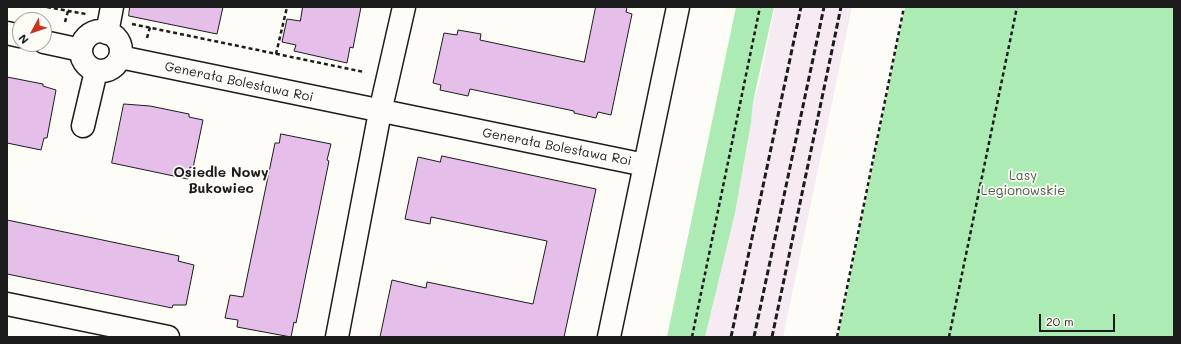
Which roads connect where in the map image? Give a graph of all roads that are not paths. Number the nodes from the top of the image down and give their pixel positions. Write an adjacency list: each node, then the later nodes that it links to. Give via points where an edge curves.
1 (404, 7): 8 (street)
2 (678, 7): 10 (street, Generała Bolesława Roi)
3 (110, 20): 5 (street, via 87,37 82,44); 6 (street)
4 (52, 44): 5 (street)
5 (82, 50): 7 (street, via 83,61)
6 (120, 57): 7 (street, via 111,69); 8 (street, Generała Bolesława Roi)
7 (96, 71): 9 (street)
8 (380, 112): 10 (street, Generała Bolesława Roi); 13 (street)
9 (83, 126)
10 (645, 165): 14 (street)
11 (7, 304): 12 (street)
12 (168, 337)
13 (337, 337)
14 (609, 337)

